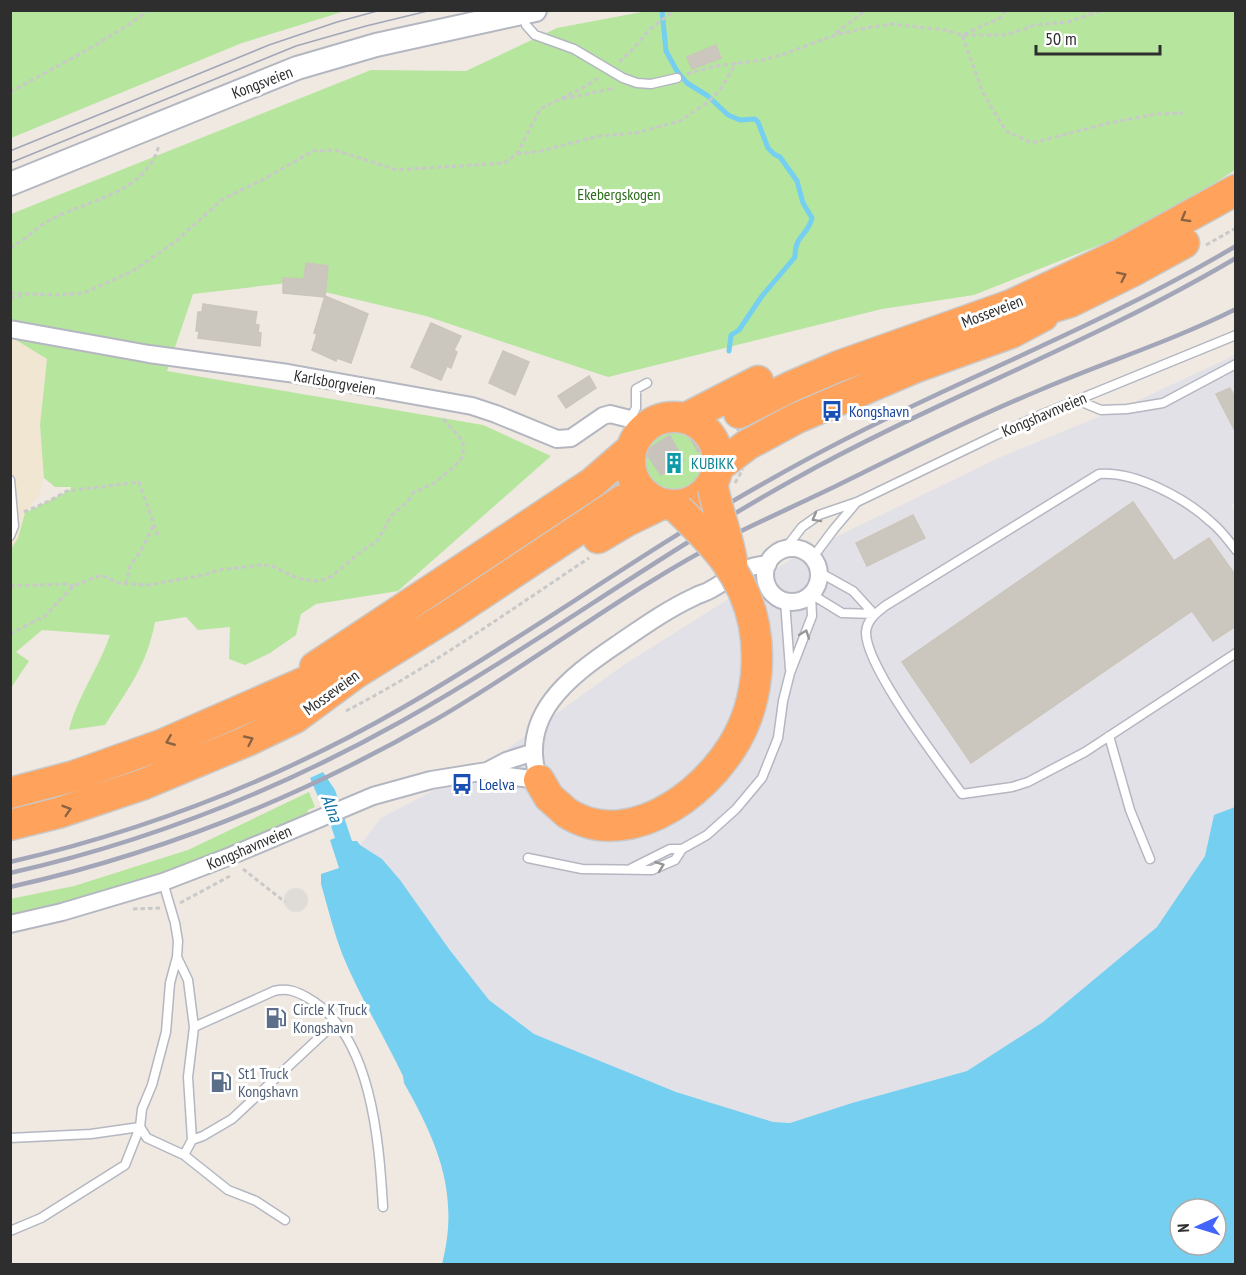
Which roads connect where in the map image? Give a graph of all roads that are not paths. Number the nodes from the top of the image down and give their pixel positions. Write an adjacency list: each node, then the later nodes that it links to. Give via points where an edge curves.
1 (530, 12): 2 (lane, Kongsveien, via 526,25 535,35 574,49 637,83); 3 (main road, Kongsveien, via 376,45 297,68)
2 (680, 77)
3 (10, 184)
4 (1236, 190): 6 (highway, Mosseveien, one-way to 6, via 1122,253)
5 (1236, 212): 6 (highway, Mosseveien, one-way to 5, via 1131,273)
6 (1064, 291): 12 (highway, via 1005,293 792,365); 13 (highway, Mosseveien, via 1011,305 814,375); 15 (highway, via 1011,333 804,414 747,445)
7 (10, 329): 14 (street, Karlsborgveien, via 477,408 557,439 603,416 617,414)
8 (1236, 335): 11 (lane, Kongshavnveien)
9 (1236, 364): 11 (lane, via 1163,403 1101,410)
10 (648, 383): 14 (lane, via 636,389)
11 (1077, 400): 17 (lane, Kongshavnveien)
12 (686, 418): 14 (highway, via 659,419); 15 (highway, via 711,437)
13 (743, 418)
14 (634, 433): 18 (highway, via 629,462 635,484 651,500); 32 (highway, via 592,483)
15 (724, 479): 18 (highway, via 696,500); 24 (highway, bridge, via 720,517 729,540)
16 (10, 480): 19 (lane, via 14,516)
17 (857, 502): 20 (lane, Kongshavnveien, one-way to 20, via 819,515 802,527); 23 (lane, Kongshavnveien, via 834,528)
18 (671, 506): 24 (highway, bridge); 33 (highway, via 625,522 386,677)
19 (10, 536)
20 (785, 549): 22 (street); 23 (street, via 800,549)
21 (1236, 550): 29 (lane, via 1211,522 1170,493 1129,476 1099,474)
22 (768, 564): 25 (street); 26 (street, via 744,568)
23 (816, 565): 27 (street, via 816,588); 29 (lane, via 853,591)
24 (732, 568): 35 (highway, bridge, via 754,626 755,686 744,724 714,771 672,807 649,818 608,826 591,824 567,813 549,797)
25 (768, 587): 26 (street); 28 (street)
26 (710, 590): 35 (street, via 651,621 598,657 554,696 537,728)
27 (811, 594): 28 (street, via 795,602); 29 (lane, via 842,613); 31 (lane, one-way to 27, via 812,616)
28 (785, 601): 31 (lane)
29 (874, 614): 34 (lane, via 867,626 867,644 884,679 962,794 1028,782)
30 (1236, 653): 34 (lane)
31 (790, 673): 39 (lane, via 778,738 762,778 722,822 682,849 675,860 652,870 582,869)
32 (281, 692): 33 (highway, Mosseveien, via 366,653 619,494 448,616 356,673); 37 (highway, Mosseveien, one-way to 37, via 134,755)
33 (295, 718): 38 (highway, Mosseveien, one-way to 33, via 144,784)
34 (1109, 736): 40 (lane, via 1130,810)
35 (536, 766): 36 (street, Kongshavnveien, via 507,776); 36 (street, Kongshavnveien, via 506,761)
36 (487, 771): 41 (street, Kongshavnveien, via 412,784 359,801)
37 (10, 794)
38 (10, 825)
39 (528, 858)
40 (1150, 858)
41 (164, 882): 42 (street, Kongshavnveien); 43 (lane, via 178,941)
42 (10, 924)
43 (177, 957): 45 (lane, via 188,980); 46 (lane, via 170,983 166,1032)
44 (336, 1022): 45 (lane, via 316,1003 284,989); 48 (lane, via 232,1119); 50 (lane, via 352,1046 364,1081 379,1144)
45 (194, 1027): 48 (lane, via 188,1077)
46 (140, 1127): 47 (lane); 49 (lane, via 147,1138); 52 (lane, via 125,1166 41,1218)
47 (10, 1138)
48 (192, 1140): 49 (lane)
49 (184, 1155): 51 (lane, via 228,1190 256,1201)
50 (383, 1207)
51 (285, 1220)
52 (11, 1230)

